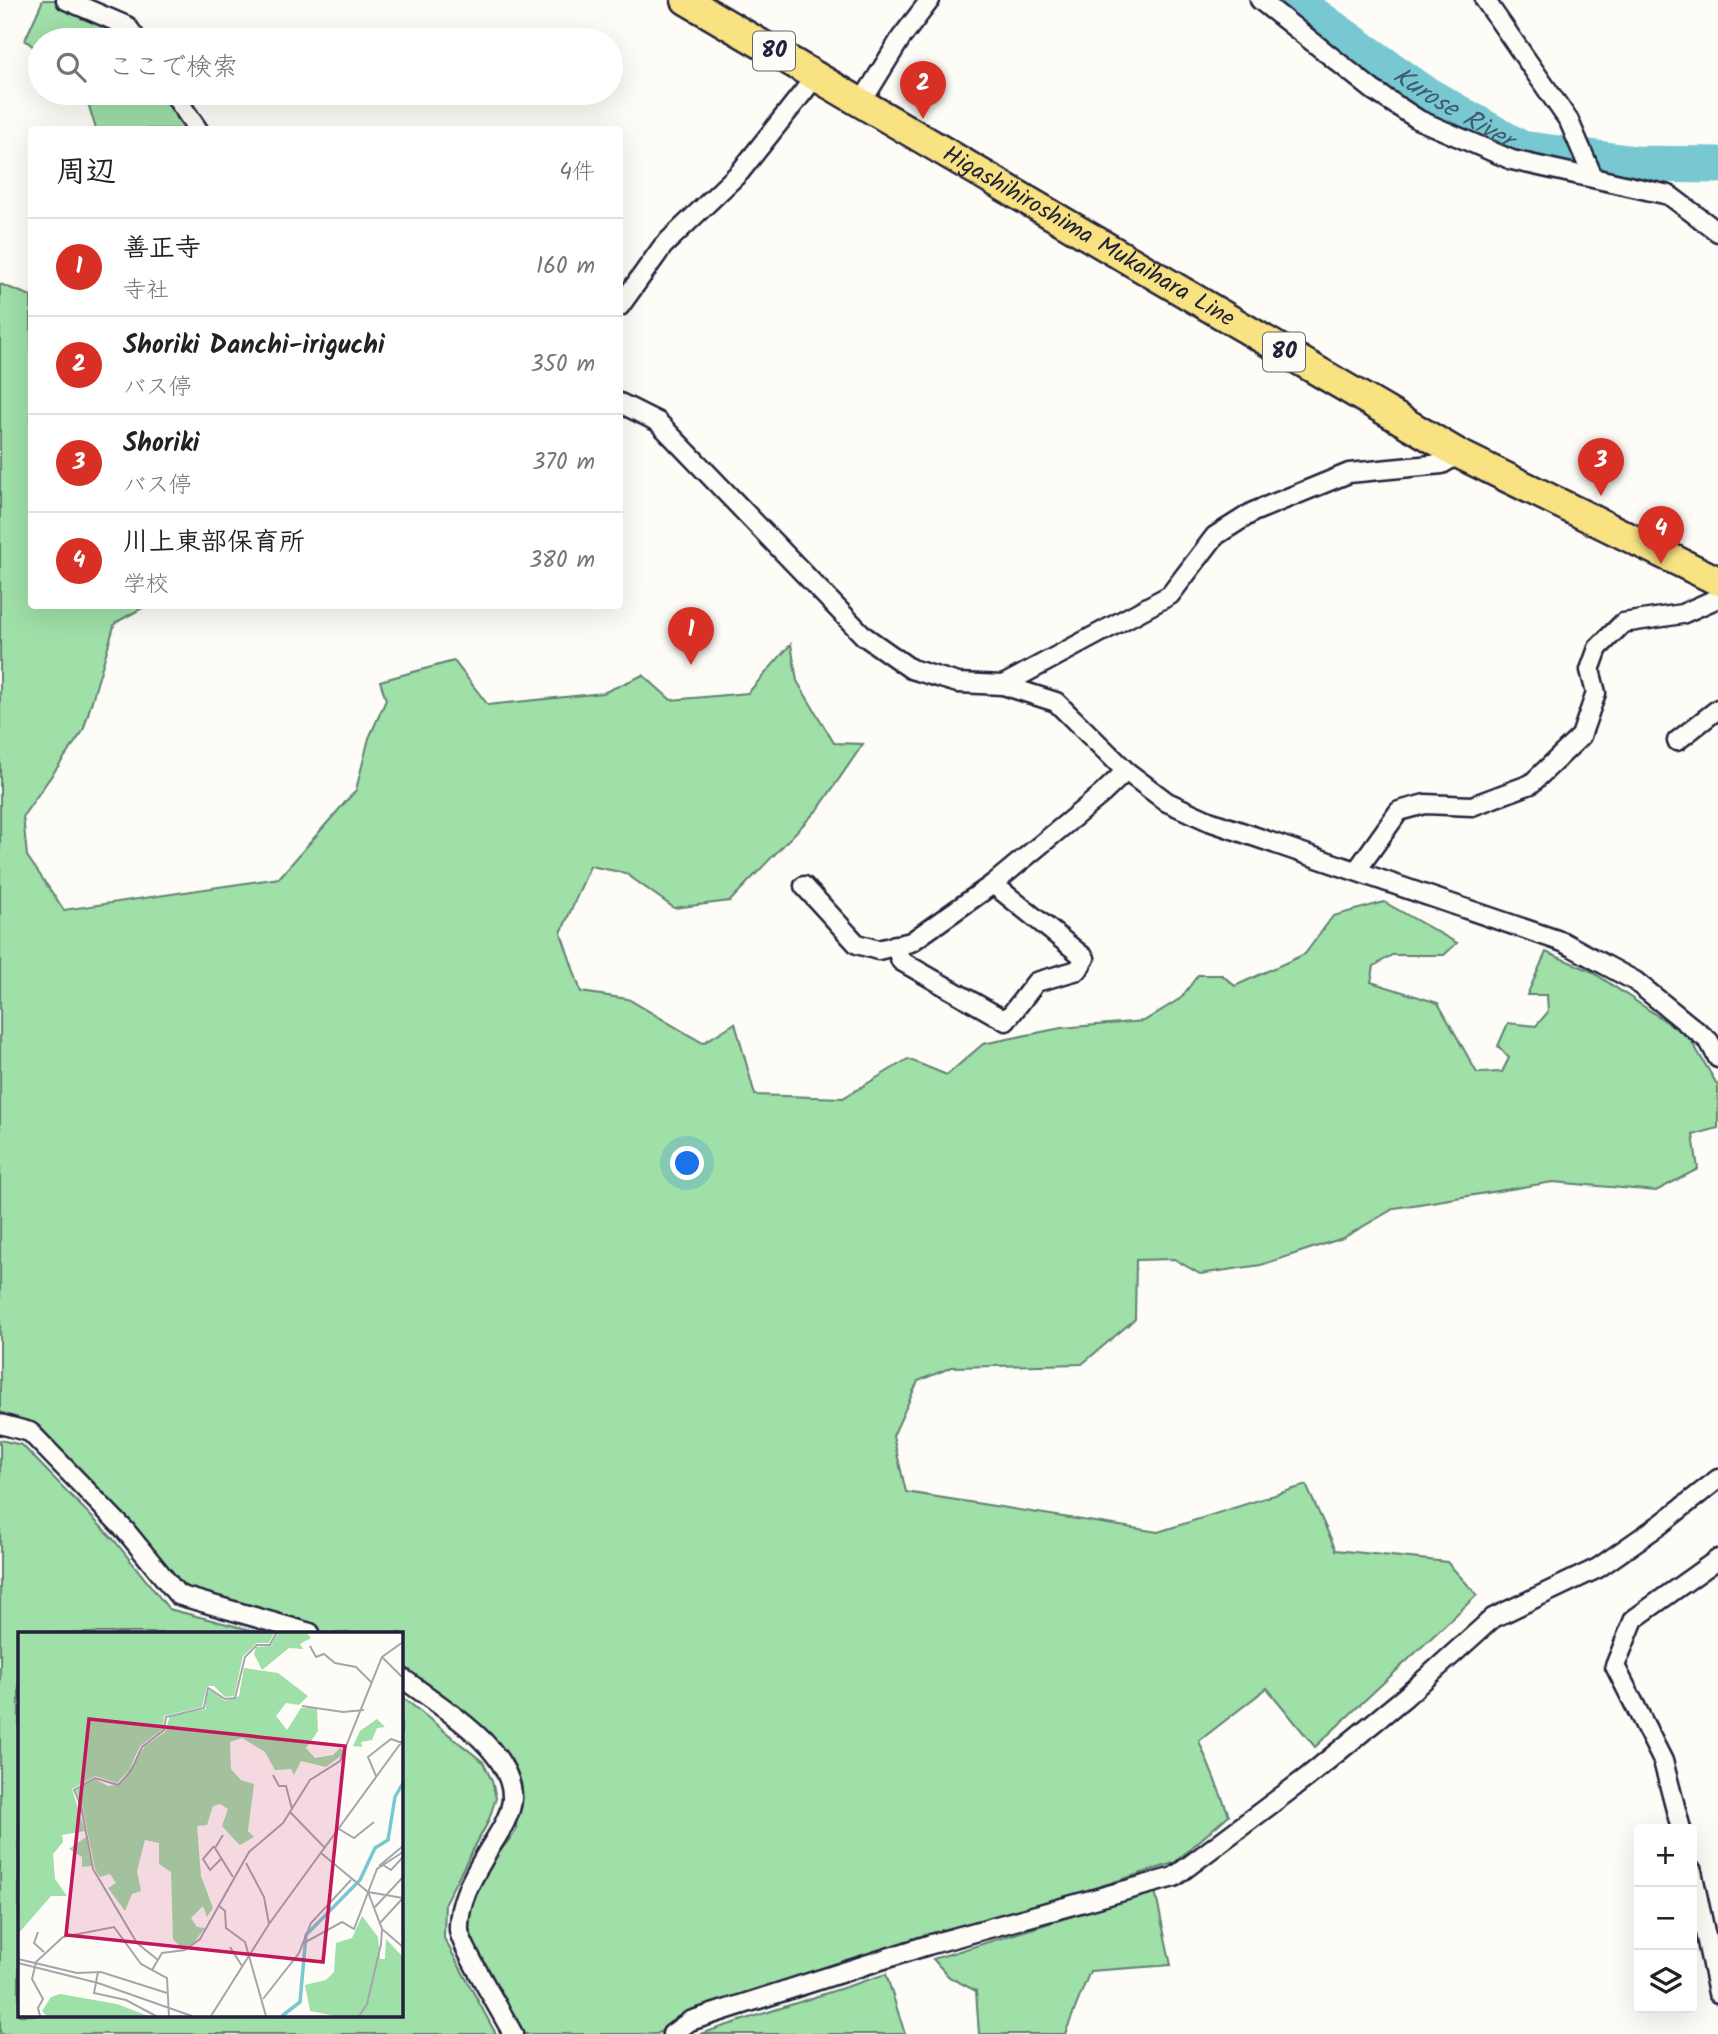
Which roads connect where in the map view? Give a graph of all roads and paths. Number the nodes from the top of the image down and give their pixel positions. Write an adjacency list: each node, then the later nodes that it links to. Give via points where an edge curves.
1 (66, 0): 6 (street)
2 (686, 0): 7 (main road, Higashihiroshima Mukaihara Line / 80)
3 (930, 0): 8 (street)
4 (1260, 0): 11 (street, via 1373,90 1419,120 1512,160)
5 (1485, 0): 11 (street, via 1569,121)
6 (128, 28)
7 (816, 76): 8 (main road, Higashihiroshima Mukaihara Line / 80); 13 (street, via 740,172 663,246)
8 (861, 103): 15 (main road, Higashihiroshima Mukaihara Line / 80)
9 (181, 105): 10 (street)
10 (195, 126)
11 (1592, 173): 12 (street, via 1669,195)
12 (1718, 232)
13 (623, 302)
14 (623, 405): 18 (street, via 657,422 864,636 911,669 958,683)
15 (1459, 454): 16 (main road, Higashihiroshima Mukaihara Line / 80); 18 (street, via 1442,464 1349,473 1253,512 1215,536 1170,595)
16 (1718, 581)
17 (1718, 598): 22 (street, via 1682,614 1623,623 1598,648 1590,670 1596,693 1581,736 1531,783 1472,806 1425,804 1399,811)
18 (1003, 685): 21 (street, via 1056,702)
19 (1718, 709): 20 (street)
20 (1677, 741)
21 (1126, 771): 22 (street, via 1167,802 1209,821); 23 (street)
22 (1357, 870): 26 (street, via 1563,942 1635,981 1709,1041)
23 (993, 884): 25 (street, via 911,942); 25 (street, via 1084,958 1078,970 1036,982 1006,1021 901,961)
24 (804, 886): 25 (street, via 857,944 878,950)
25 (895, 946)
26 (1718, 1058)
27 (0, 1424): 30 (street, via 30,1432 125,1530 178,1595)
28 (1718, 1479): 36 (street, via 1598,1568 1493,1618 1316,1770 1174,1877 928,1945 690,2021)
29 (1718, 1559): 32 (street, via 1634,1619 1615,1666 1663,1761)
30 (307, 1632)
31 (402, 1678): 35 (street, via 496,1753 507,1775 512,1799 460,1906 459,1934)
32 (1680, 1824)
33 (1695, 1887): 34 (street)
34 (1718, 1993)
35 (513, 2034)
36 (672, 2034)

